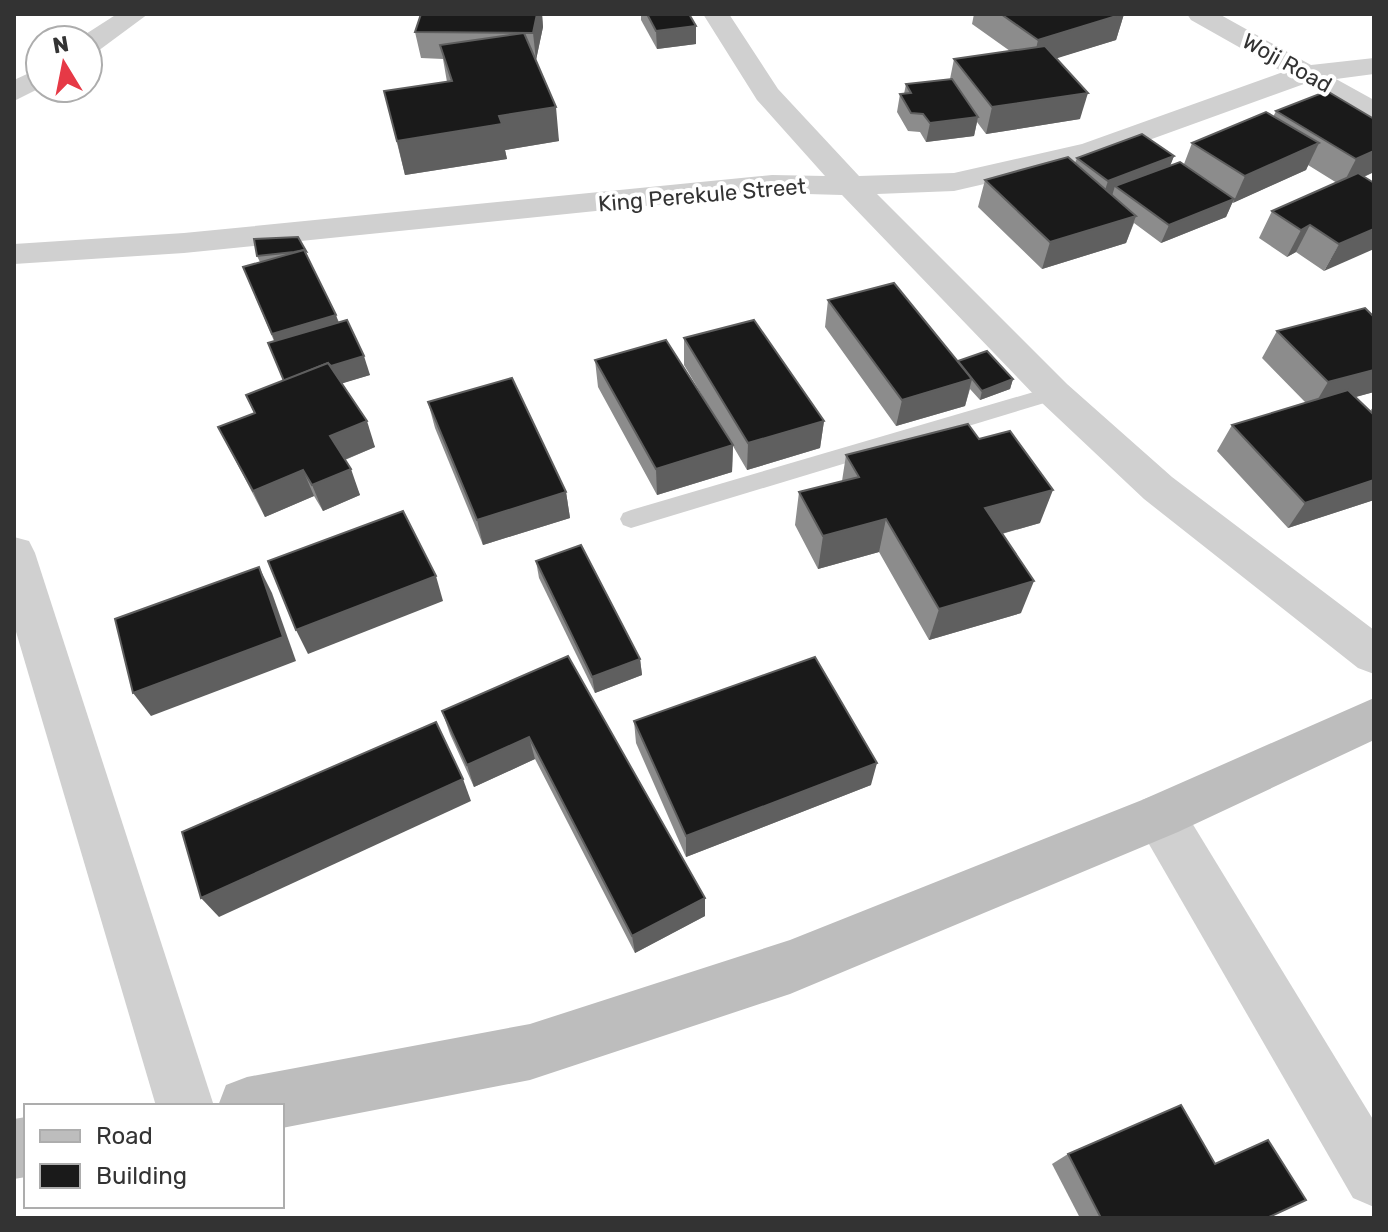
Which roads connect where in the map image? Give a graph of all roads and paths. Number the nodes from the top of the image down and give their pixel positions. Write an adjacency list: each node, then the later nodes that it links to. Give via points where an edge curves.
1 (135, 14): 4 (street)
2 (716, 14): 8 (street, via 767,94)
3 (1200, 14): 6 (street, Woji Road)
4 (104, 34)
5 (1374, 66): 6 (street, King Perekule Street)
6 (1306, 74): 7 (street, Woji Road); 8 (street, King Perekule Street, via 1091,151 954,182)
7 (1374, 112)
8 (851, 186): 9 (street, King Perekule Street, via 772,184 199,241); 10 (street)
9 (14, 254)
10 (1054, 393): 11 (lane); 13 (street, via 1158,488)
11 (631, 519)
12 (14, 553): 16 (street)
13 (1374, 655)
14 (1374, 718): 15 (street)
15 (1160, 816): 17 (street, via 790,967 530,1052); 18 (street)
16 (184, 1104)
17 (257, 1104)
18 (1374, 1177)

